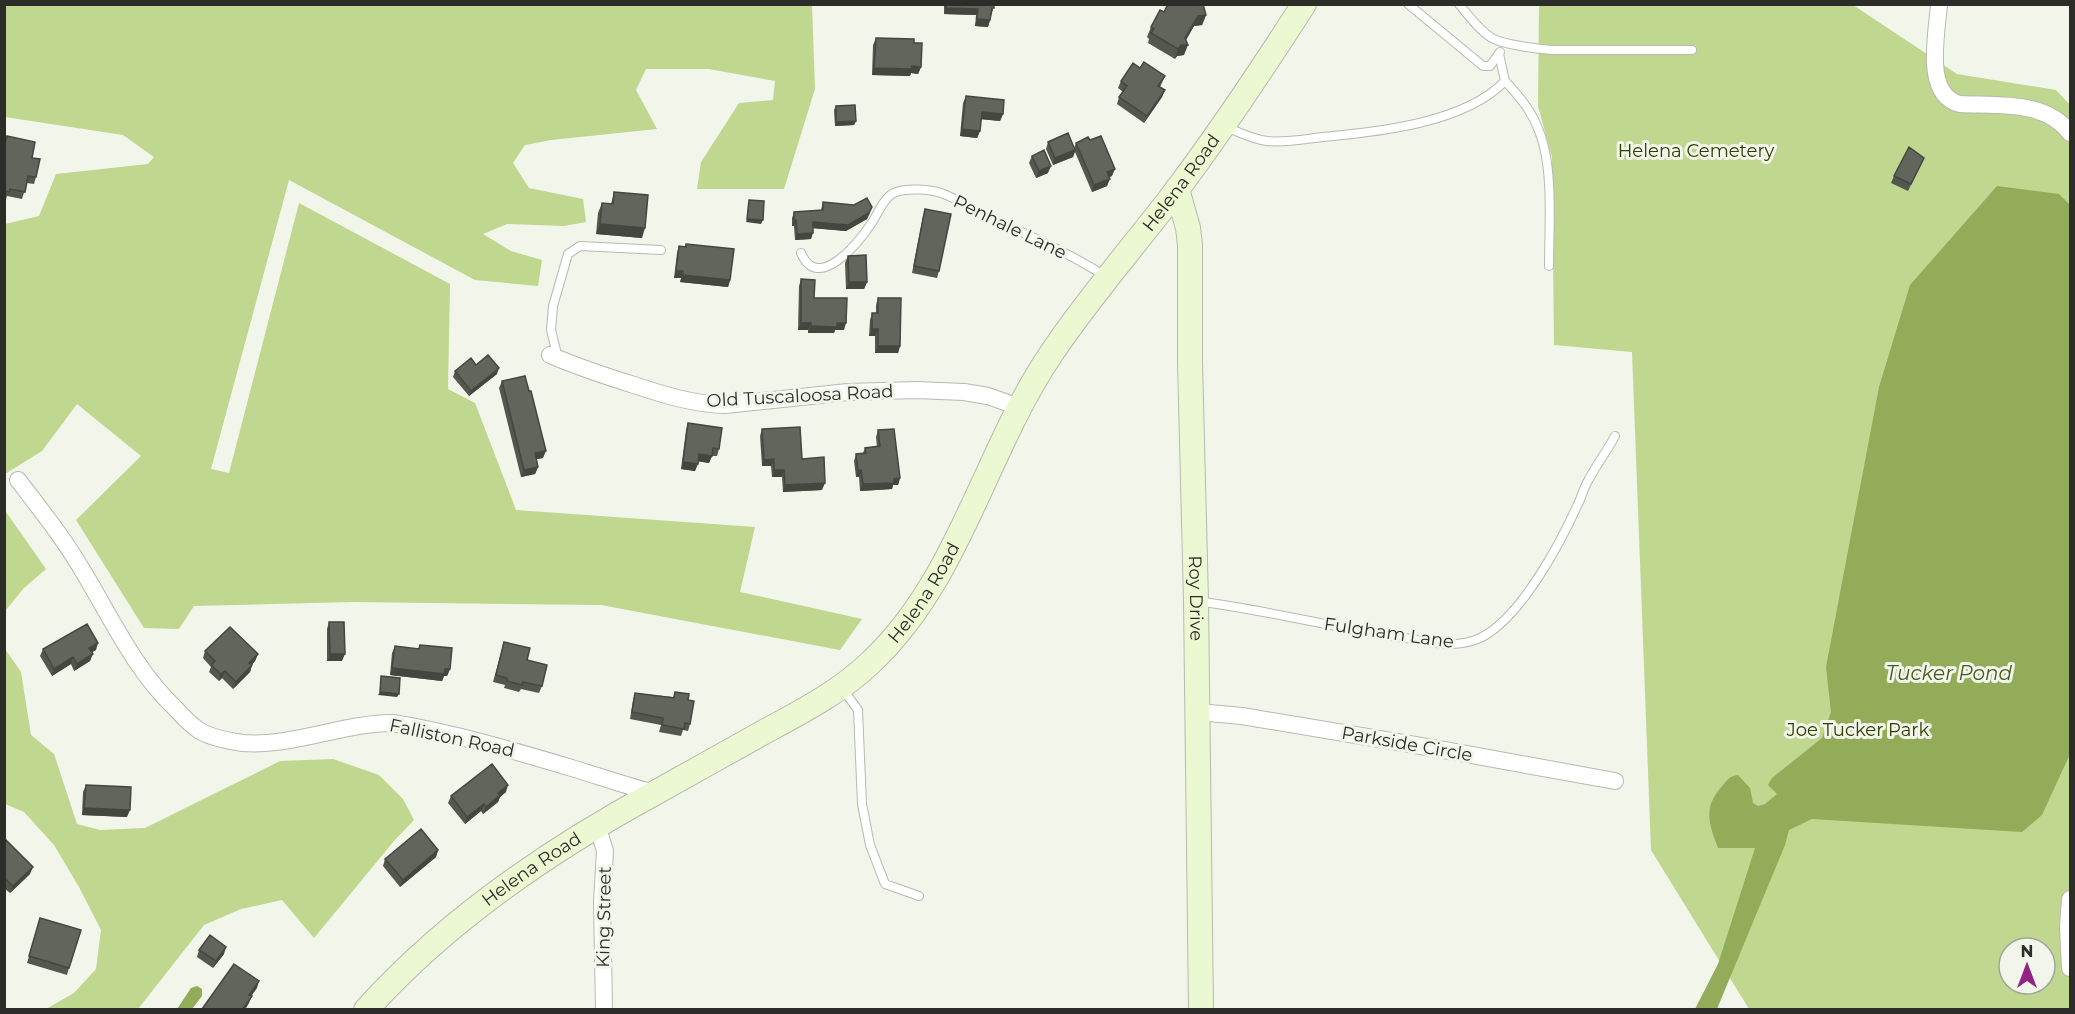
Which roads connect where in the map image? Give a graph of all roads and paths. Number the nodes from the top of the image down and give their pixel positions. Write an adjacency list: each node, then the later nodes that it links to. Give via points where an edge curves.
1 (1304, 4): 9 (main road, Helena Road)
2 (1408, 4): 7 (lane, via 1483,66 1490,66)
3 (1459, 4): 5 (lane, via 1491,38)
4 (1939, 4): 10 (street, via 1936,81 1945,98 1960,104 2032,109 2054,116)
5 (1502, 43): 6 (lane, via 1553,50); 7 (lane)
6 (1692, 50)
7 (1499, 54): 8 (lane)
8 (1505, 81): 9 (lane, via 1481,100 1389,130 1268,141); 14 (lane, via 1527,106 1540,133 1549,185)
9 (1224, 126): 11 (main road, Helena Road)
10 (2070, 133)
11 (1177, 189): 15 (main road, Helena Road); 20 (main road, Roy Drive, via 1190,245)
12 (661, 250): 16 (lane, via 580,246 568,254 553,306)
13 (801, 253): 15 (lane, Penhale Lane, via 805,262 817,269 827,267 871,225 894,192 939,192)
14 (1549, 266)
15 (1108, 278): 17 (main road, Helena Road, via 1051,354)
16 (554, 357): 17 (street, Old Tuscaloosa Road, via 662,394 709,404 917,390 988,396)
17 (1019, 407): 21 (main road, Helena Road, via 954,549 931,588 897,637)
18 (1615, 436): 20 (lane, Fulgham Lane, via 1587,481 1548,562 1505,620 1479,639 1462,644 1429,641)
19 (18, 480): 24 (street, Falliston Road, via 66,543 143,673 200,731 229,741 256,743 393,723 509,750)
20 (1196, 601): 22 (main road, Roy Drive)
21 (842, 688): 24 (main road, Helena Road); 26 (lane, via 858,710 862,804 870,845 885,884)
22 (1198, 712): 23 (street, Parkside Circle, via 1242,716); 31 (main road, Roy Drive)
23 (1615, 781)
24 (654, 793): 25 (main road, Helena Road)
25 (597, 825): 29 (main road, Helena Road, via 464,918 422,952); 30 (street, King Street, via 605,851)
26 (919, 896)
27 (2070, 899): 28 (street)
28 (2070, 968)
29 (366, 1010)
30 (604, 1010)
31 (1201, 1010)

